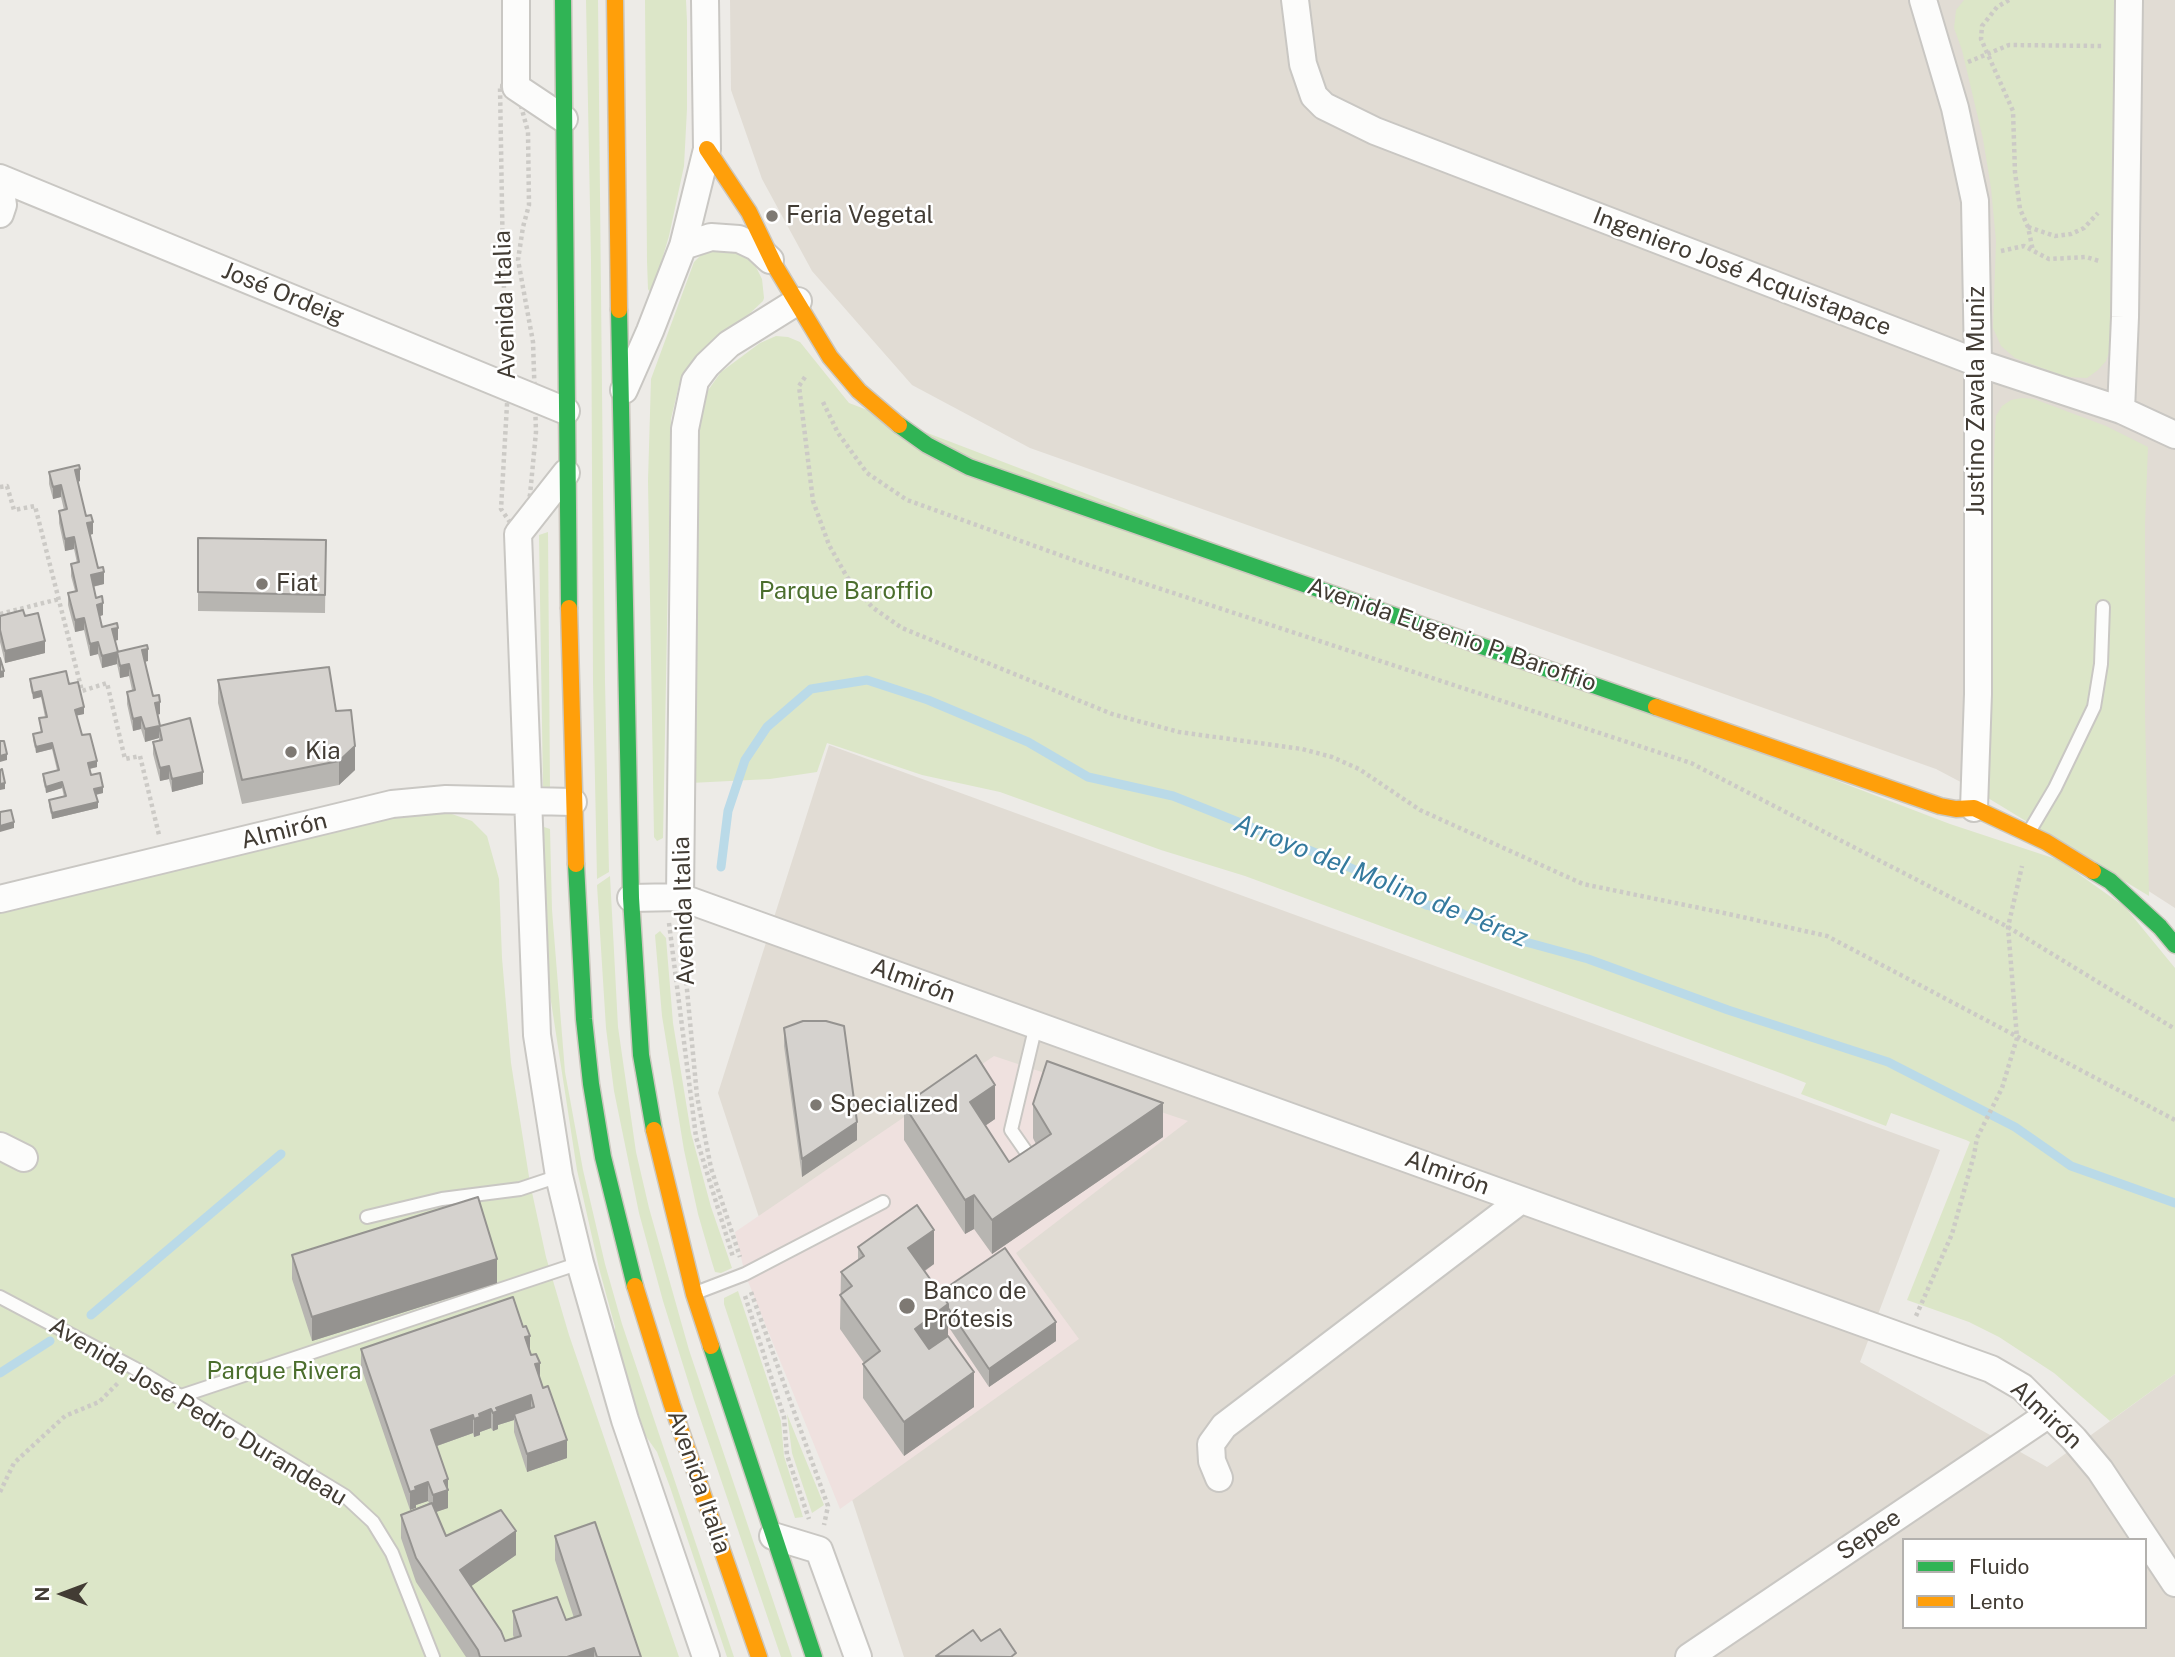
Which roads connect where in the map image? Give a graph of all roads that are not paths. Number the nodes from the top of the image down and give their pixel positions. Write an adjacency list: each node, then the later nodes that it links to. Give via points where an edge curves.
1 (516, 0): 8 (street, via 516,87)
2 (564, 0): 8 (main road, Avenida Italia)
3 (615, 0): 17 (main road, Avenida Italia)
4 (705, 0): 9 (street, Avenida Italia)
5 (1295, 0): 16 (street, Ingeniero José Acquistapace, via 1303,64 1314,96 1324,106 1375,131)
6 (1923, 0): 16 (street, Justino Zavala Muniz, via 1955,108 1975,201)
7 (2129, 0): 18 (street)
8 (564, 119): 19 (main road, Avenida Italia)
9 (707, 149): 13 (street, Avenida Italia); 14 (main road, Avenida Eugenio P. Baroffio, via 749,212)
10 (0, 178): 19 (street, José Ordeig)
11 (0, 184): 12 (street)
12 (0, 214)
13 (682, 246): 14 (street, Avenida Eugenio P. Baroffio, via 712,237 739,239 757,247); 17 (street, Avenida Italia)
14 (775, 266): 15 (main road, Avenida Eugenio P. Baroffio)
15 (798, 302): 25 (main road, Avenida Eugenio P. Baroffio, via 830,357 859,391 892,421 969,467 1940,806); 27 (street, Avenida Italia, via 729,344 707,365 695,381 685,429)
16 (1978, 363): 18 (street, Ingeniero José Acquistapace); 25 (street, Justino Zavala Muniz)
17 (620, 400): 28 (main road, Avenida Italia)
18 (2121, 410): 20 (street, Ingeniero José Acquistapace)
19 (566, 411): 21 (main road, Avenida Italia)
20 (2175, 435)
21 (566, 473): 23 (street, Avenida Italia, via 518,534); 24 (main road, Avenida Italia)
22 (2103, 607): 26 (lane, via 2094,706)
23 (527, 800): 24 (street, Almirón); 29 (street, Almirón, via 392,804); 35 (street, Avenida Italia, via 537,1035)
24 (573, 802): 51 (main road, Avenida Italia, via 584,1019 603,1157 637,1293)
25 (1974, 808): 26 (main road, Avenida Eugenio P. Baroffio)
26 (2029, 832): 30 (main road, Avenida Eugenio P. Baroffio, via 2110,881)
27 (680, 897): 28 (street, Almirón); 31 (street, Almirón)
28 (631, 898): 40 (main road, Avenida Italia, via 641,1055)
29 (0, 899)
30 (2175, 945)
31 (1036, 1025): 33 (lane, via 1011,1130); 36 (street, Almirón)
32 (0, 1146): 34 (street)
33 (1027, 1153)
34 (24, 1158)
35 (559, 1176): 38 (lane, via 520,1189 442,1199); 39 (street, Avenida Italia)
36 (1521, 1200): 43 (street, Almirón, via 1991,1369 2022,1387); 44 (street, via 1224,1426 1211,1444)
37 (883, 1202): 40 (lane, via 742,1275)
38 (367, 1217)
39 (580, 1263): 42 (lane); 50 (street, Avenida Italia, via 625,1420)
40 (694, 1294): 45 (main road, Avenida Italia)
41 (0, 1297): 42 (lane, Avenida José Pedro Durandeau, via 134,1368)
42 (178, 1397): 49 (lane, Avenida José Pedro Durandeau, via 345,1496 373,1522 392,1553)
43 (2049, 1414): 46 (street, Almirón, via 2100,1470); 54 (street, Sepee)
44 (1219, 1478)
45 (773, 1536): 52 (main road, Avenida Italia); 53 (street, via 819,1550)
46 (2145, 1538)
47 (2147, 1541): 48 (street, Almirón)
48 (2175, 1583)
49 (433, 1657)
50 (706, 1657)
51 (759, 1657)
52 (814, 1657)
53 (858, 1657)
54 (1689, 1657)

